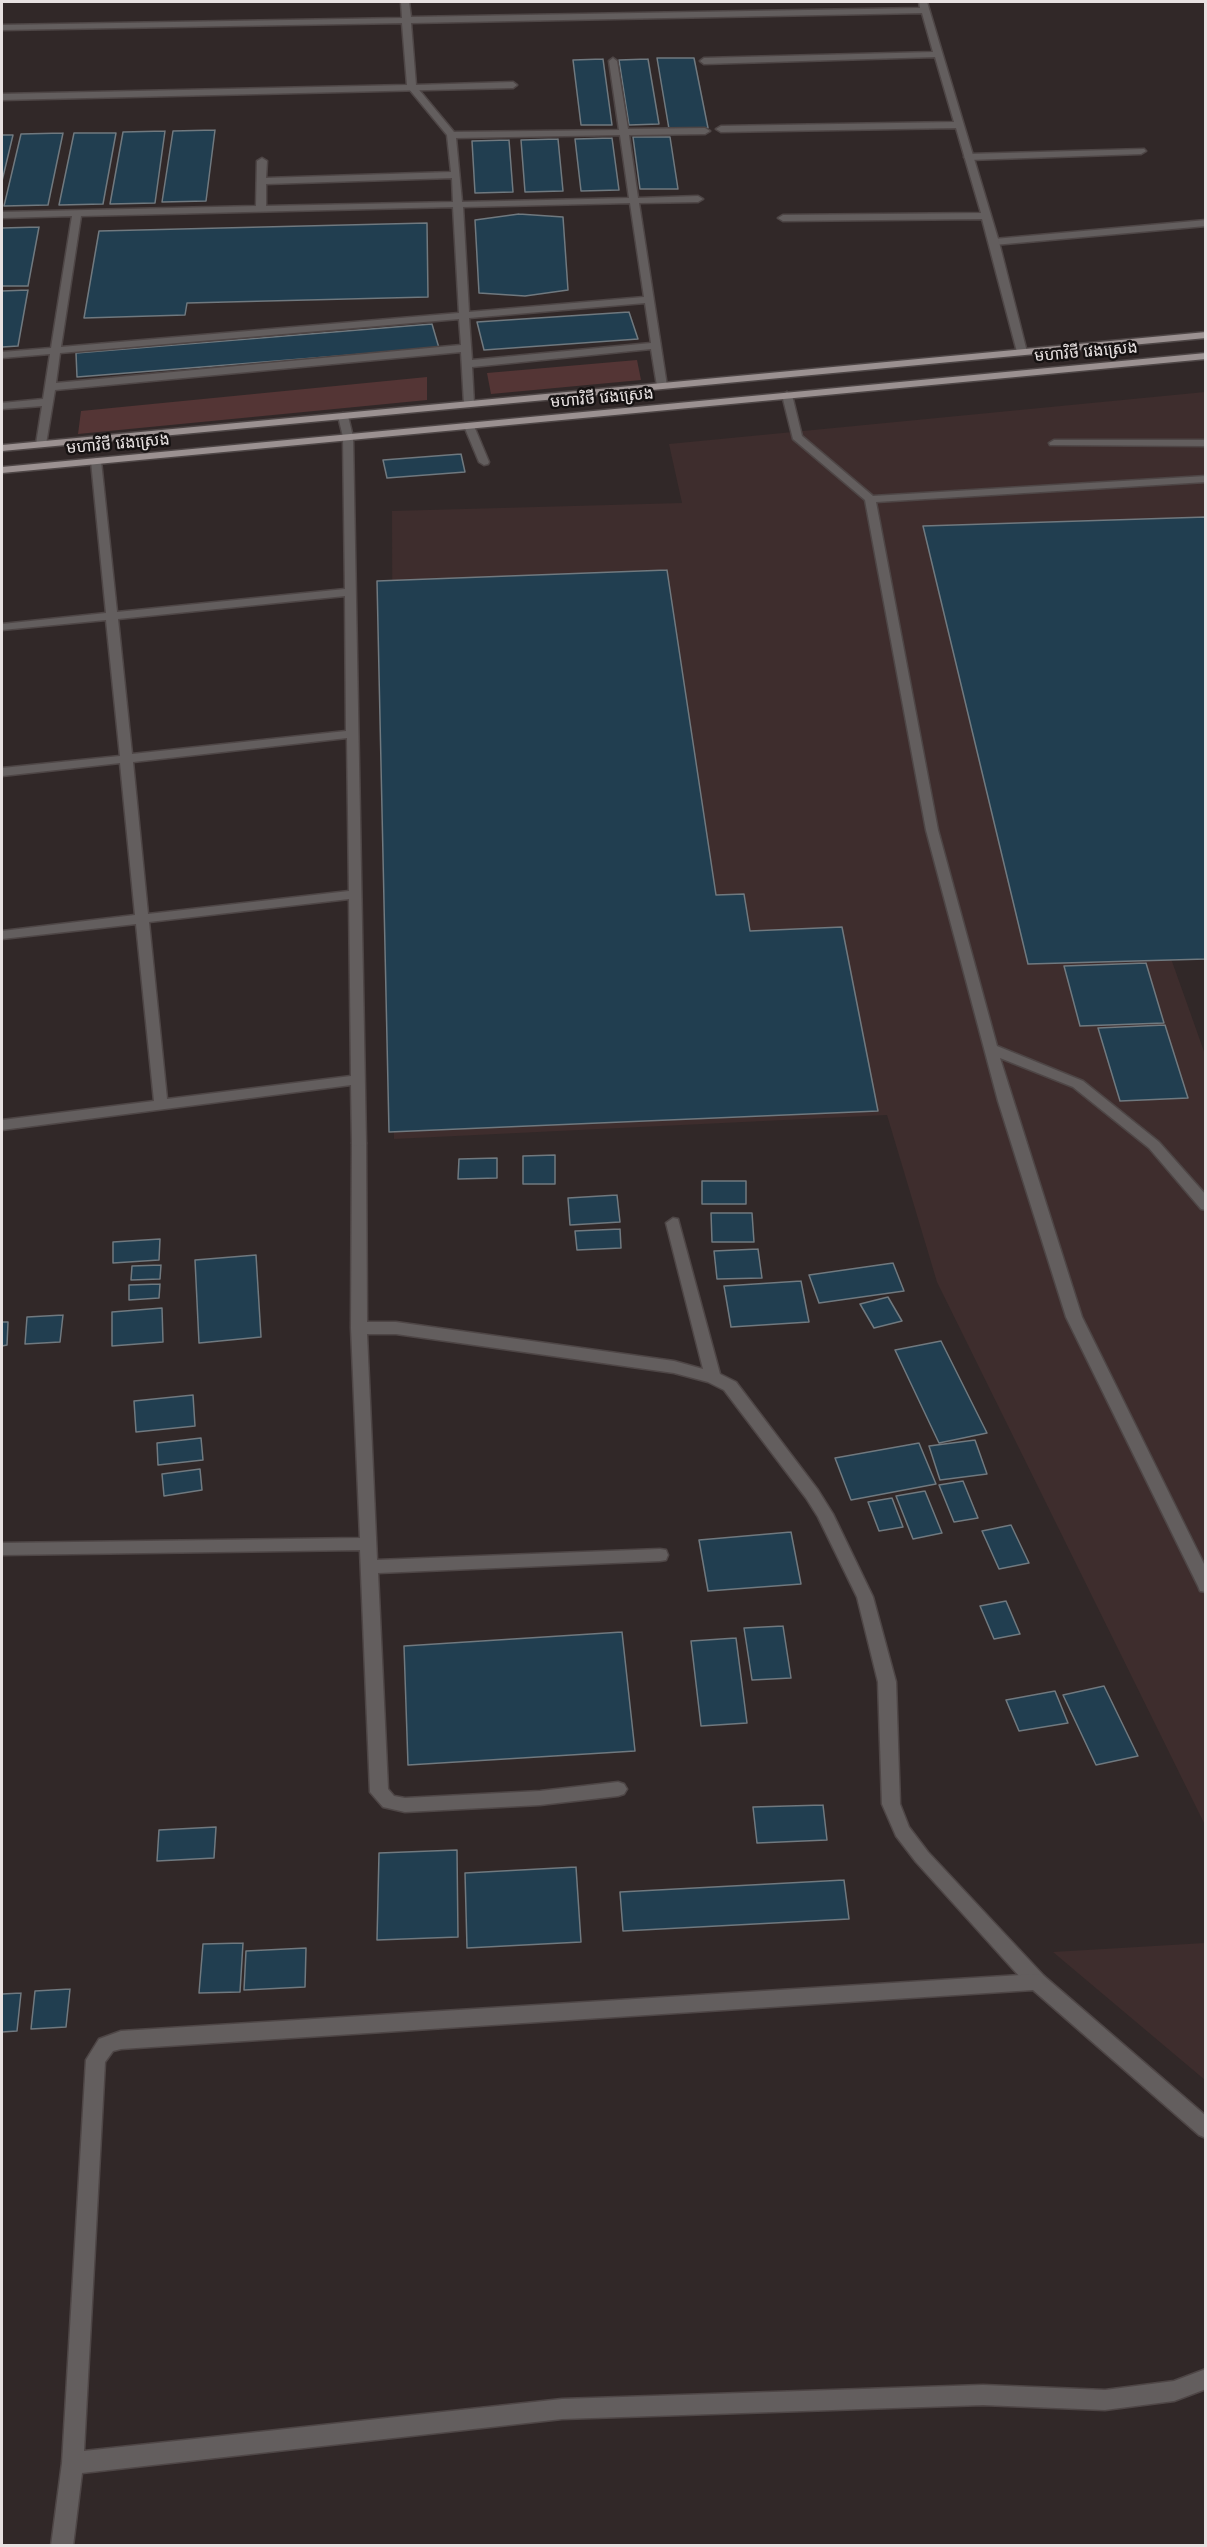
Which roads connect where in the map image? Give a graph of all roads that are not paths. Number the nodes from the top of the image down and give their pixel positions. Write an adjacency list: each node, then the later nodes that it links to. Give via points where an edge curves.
1 (405, 2): 3 (street)
2 (924, 6): 3 (street); 5 (street)
3 (406, 21): 4 (street); 9 (street)
4 (2, 28)
5 (938, 54): 7 (street); 11 (street)
6 (613, 61): 14 (street)
7 (704, 61)
8 (513, 85): 9 (street)
9 (412, 87): 10 (street); 15 (street)
10 (2, 97)
11 (959, 125): 12 (street); 17 (street)
12 (721, 129)
13 (705, 131): 14 (street)
14 (624, 132): 15 (street); 22 (street)
15 (451, 135): 19 (street)
16 (1141, 151): 17 (street)
17 (969, 157): 27 (street)
18 (262, 161): 20 (street)
19 (456, 175): 20 (street); 23 (street)
20 (262, 180): 24 (street)
21 (698, 199): 22 (street)
22 (634, 201): 23 (street); 31 (street)
23 (458, 205): 24 (street); 32 (street)
24 (261, 209): 25 (street)
25 (77, 213): 26 (street); 36 (street)
26 (2, 215)
27 (986, 216): 28 (street); 30 (street)
28 (783, 218)
29 (1206, 224): 30 (street)
30 (994, 242): 37 (street)
31 (649, 300): 32 (street); 34 (street)
32 (464, 316): 35 (street); 36 (street)
33 (1206, 335): 37 (main road, មហាវិថី វេងស្រេង)
34 (657, 346): 40 (street); 42 (street)
35 (466, 348): 40 (street); 43 (street)
36 (56, 350): 38 (street); 43 (street)
37 (1022, 352): 41 (main road, មហាវិថី វេងស្រេង)
38 (2, 355)
39 (1206, 356): 44 (main road, មហាវិថី វេងស្រេង)
40 (466, 364): 46 (street)
41 (776, 375): 42 (main road, មហាវិថី វេងស្រេង); 44 (main road)
42 (662, 386): 46 (main road, មហាវិថី វេងស្រេង)
43 (50, 387): 45 (street)
44 (787, 395): 49 (main road, មហាវិថី វេងស្រេង); 59 (street, via 797,437)
45 (48, 402): 47 (street); 53 (street)
46 (469, 404): 48 (main road, មហាវិថី វេងស្រេង)
47 (2, 406)
48 (343, 416): 50 (street); 53 (main road, មហាវិថី វេងស្រេង)
49 (469, 426): 50 (main road, មហាវិថី វេងស្រេង); 56 (street)
50 (348, 437): 55 (main road, មហាវិថី វេងស្រេង); 60 (street)
51 (1054, 442): 52 (street)
52 (1206, 443)
53 (41, 444): 54 (main road, មហាវិថី វេងស្រេង)
54 (2, 448)
55 (96, 461): 57 (main road, មហាវិថី វេងស្រេង); 61 (street)
56 (484, 462)
57 (2, 470)
58 (1206, 479): 59 (street)
59 (870, 499): 69 (street, via 932,830)
60 (350, 592): 61 (street); 63 (street)
61 (112, 616): 62 (street); 64 (street)
62 (2, 627)
63 (352, 734): 64 (street); 66 (street)
64 (126, 758): 65 (street); 67 (street)
65 (2, 772)
66 (355, 894): 67 (street); 70 (street)
67 (143, 919): 68 (street); 71 (street)
68 (2, 936)
69 (992, 1049): 73 (street, via 1078,1084 1154,1145); 81 (street, via 1074,1317)
70 (358, 1080): 71 (street); 75 (street)
71 (161, 1105): 72 (street)
72 (2, 1125)
73 (1206, 1205)
74 (673, 1224): 76 (street)
75 (359, 1328): 76 (street, via 396,1328 674,1367); 77 (street)
76 (713, 1377): 83 (street, via 730,1386 812,1494 865,1597 887,1682 891,1804 902,1831)
77 (367, 1544): 78 (street); 80 (street)
78 (2, 1549)
79 (660, 1555): 80 (street)
80 (368, 1567): 82 (street, via 379,1792 389,1802 405,1805 540,1798)
81 (1206, 1586)
82 (618, 1789)
83 (1037, 1982): 84 (street); 86 (street, via 121,2040 106,2045 96,2061)
84 (1206, 2129)
85 (1206, 2379): 86 (street, via 1174,2391 1105,2400 983,2395 562,2409)
86 (73, 2463): 87 (street)
87 (62, 2546)

